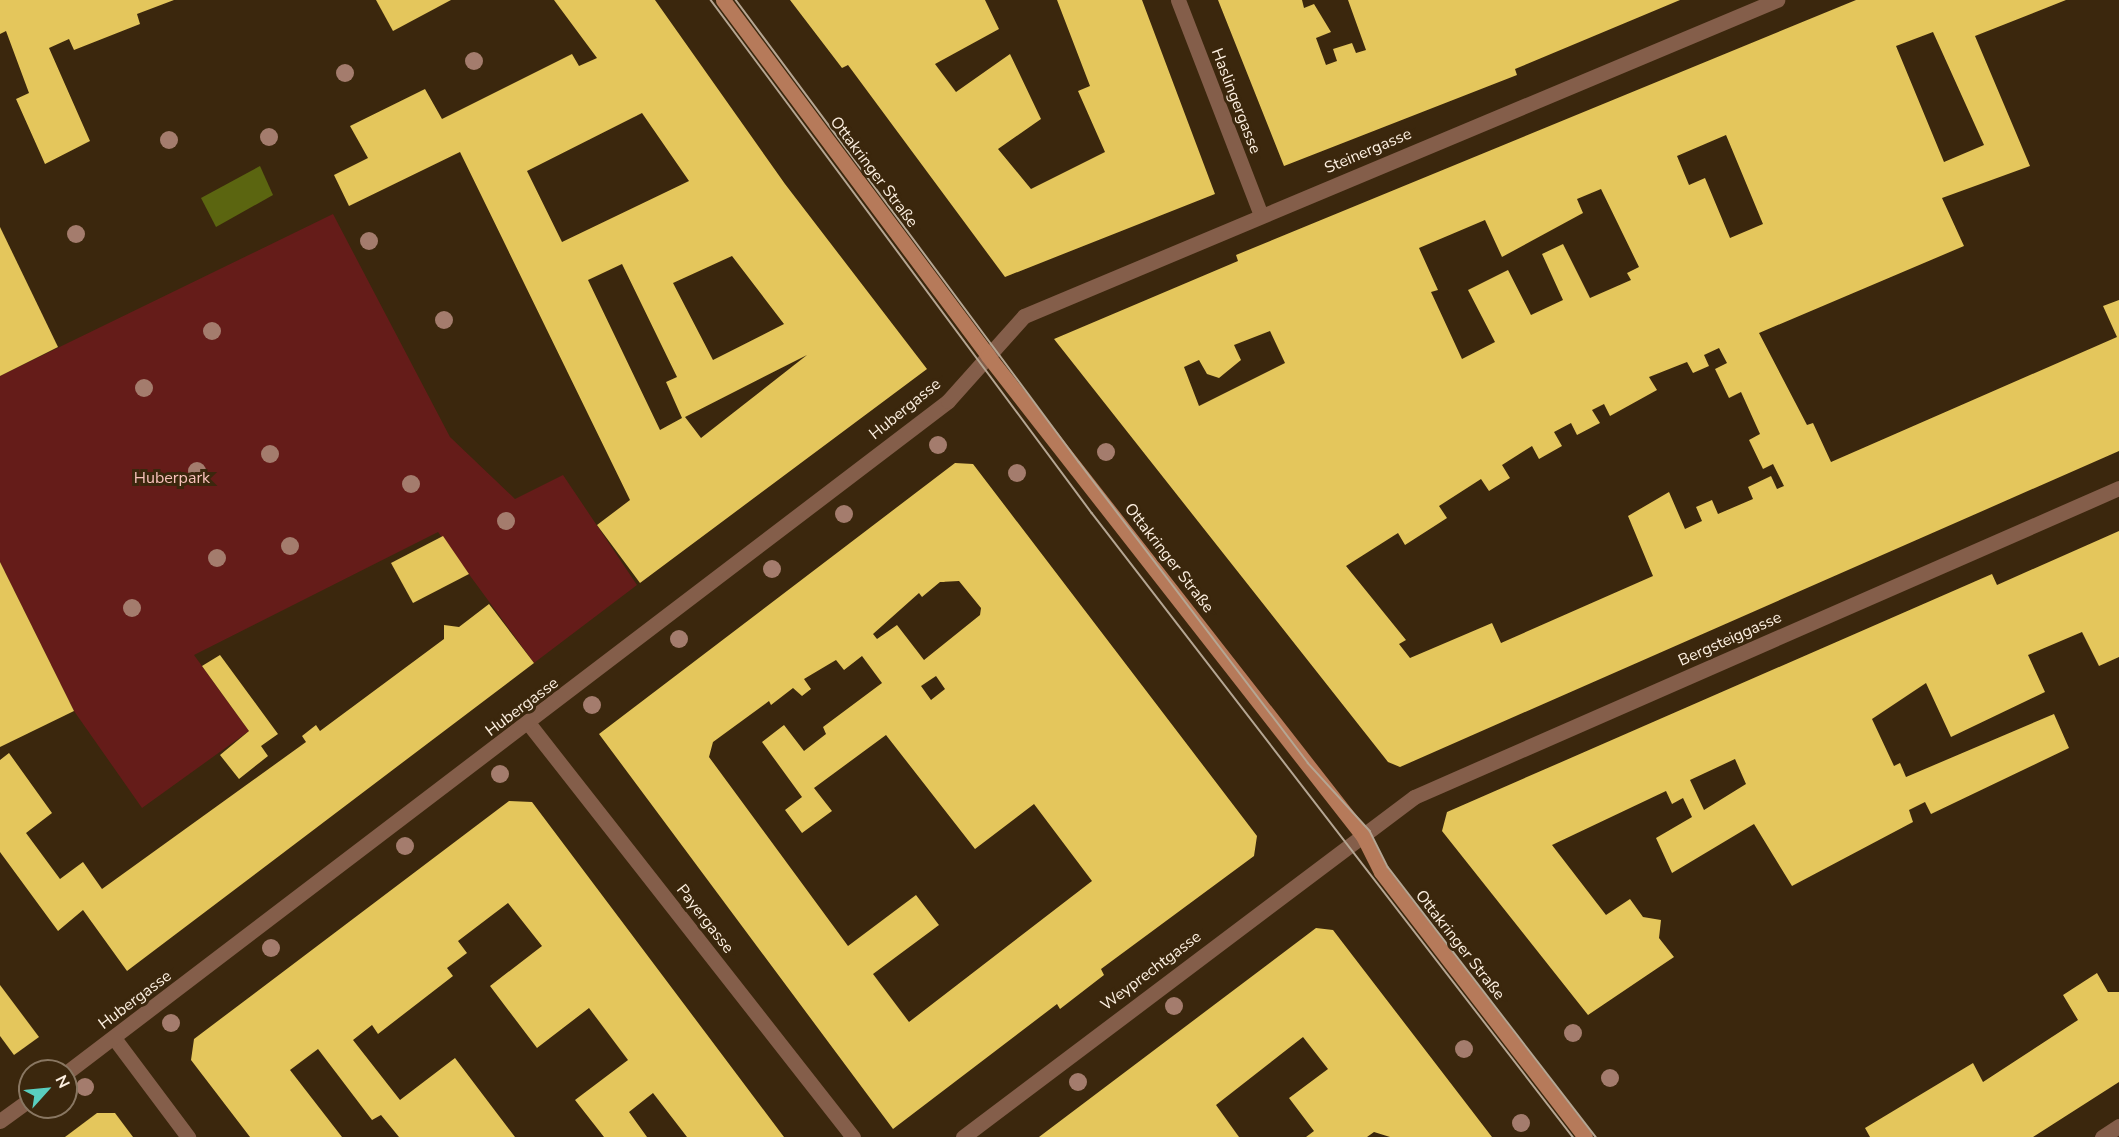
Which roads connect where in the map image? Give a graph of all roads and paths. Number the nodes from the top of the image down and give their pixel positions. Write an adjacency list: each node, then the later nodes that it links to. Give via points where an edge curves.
1 (723, 0): 5 (main road, Ottakringer Straße)
2 (1178, 0): 4 (street, Haslingergasse)
3 (1777, 0): 4 (street, Steinergasse)
4 (1261, 215): 5 (street, Steinergasse, via 1024,316)
5 (988, 356): 7 (street, Hubergasse, via 948,400); 8 (main road, Ottakringer Straße)
6 (2119, 489): 8 (street, Bergsteiggasse, via 1414,797)
7 (529, 724): 9 (street, Hubergasse); 15 (street, Payergasse)
8 (1363, 836): 16 (street, Weyprechtgasse); 17 (main road, Ottakringer Straße, via 1381,872)
9 (114, 1038): 10 (street, Hubergasse); 14 (street)
10 (78, 1064)
11 (18, 1108): 12 (street)
12 (0, 1121)
13 (2119, 1126): 18 (street)
14 (188, 1137)
15 (853, 1137)
16 (963, 1137)
17 (1585, 1137)
18 (2102, 1137)

